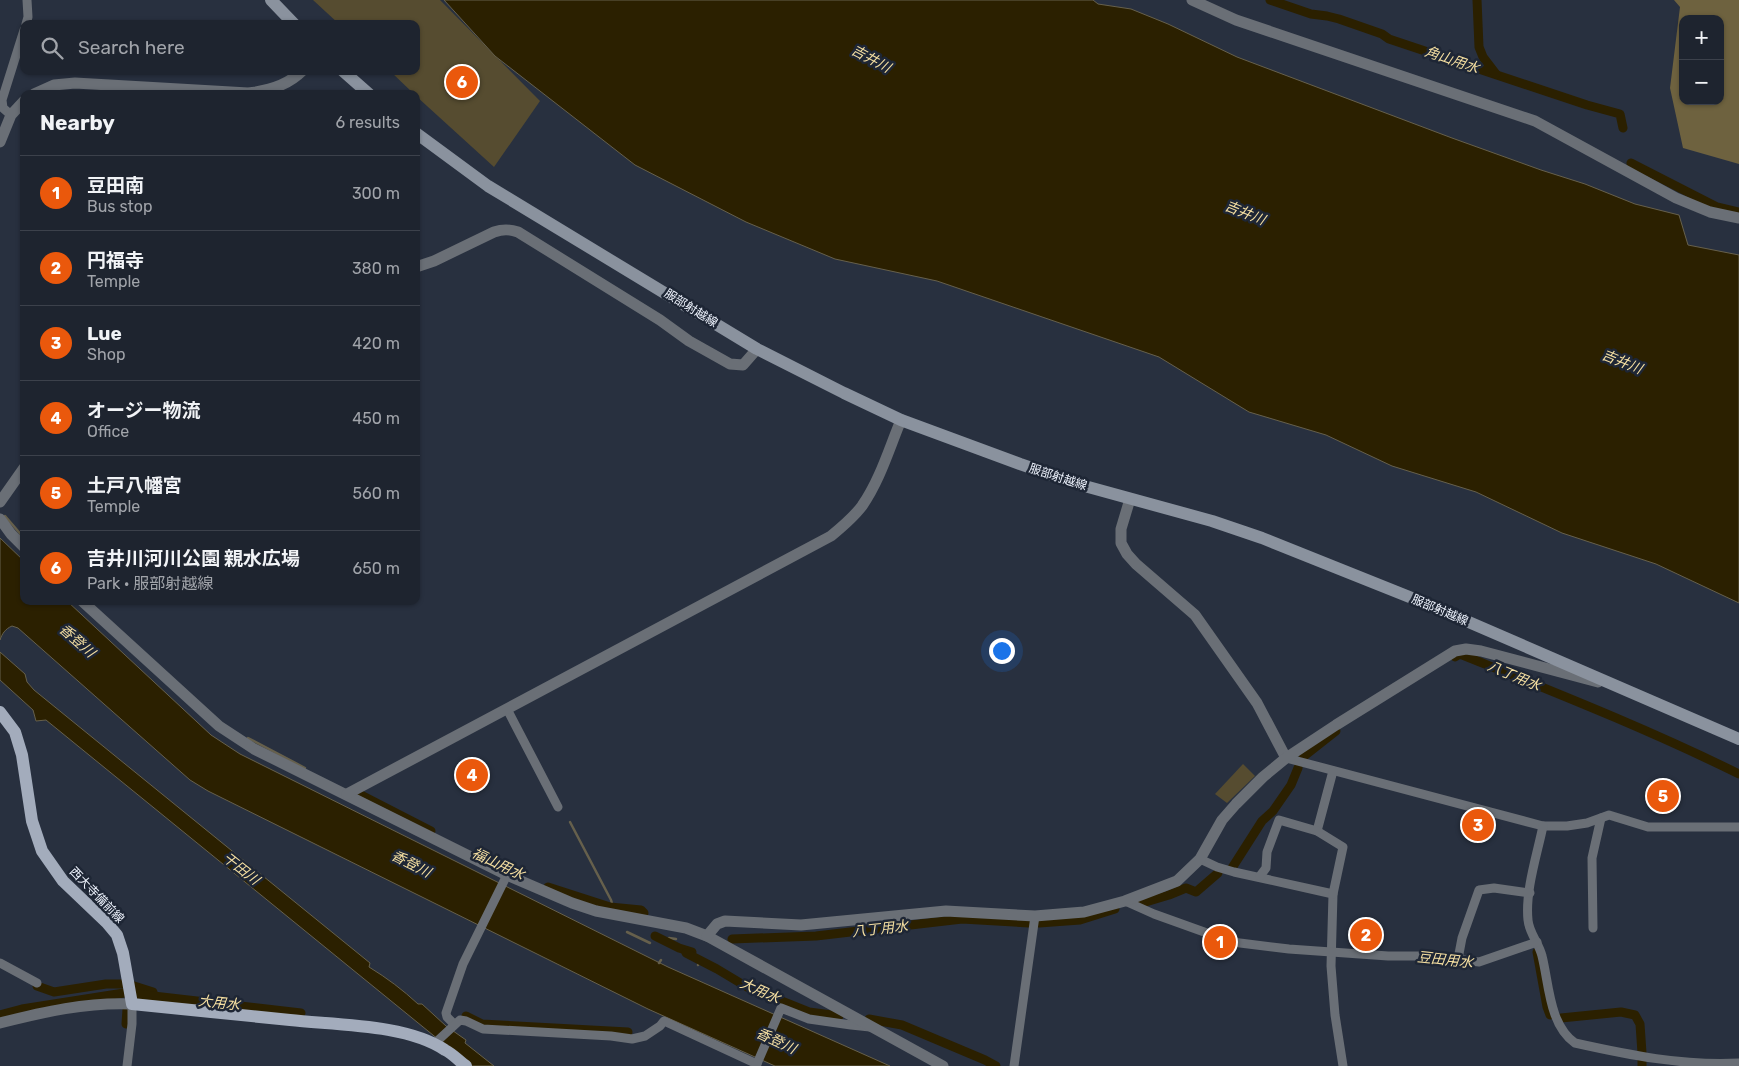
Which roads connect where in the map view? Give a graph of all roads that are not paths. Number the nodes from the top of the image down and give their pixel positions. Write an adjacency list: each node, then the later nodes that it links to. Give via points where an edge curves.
1 (27, 0): 4 (street)
2 (271, 0): 5 (main road)
3 (1192, 0): 18 (street, via 1236,20 1534,121 1676,198 1710,212)
4 (27, 20)
5 (290, 20)
6 (20, 40): 9 (street)
7 (298, 75): 12 (street)
8 (348, 75): 13 (main road)
9 (4, 81): 15 (street, via 3,108)
10 (43, 90): 11 (street, via 54,85 75,83)
11 (196, 90)
12 (266, 90)
13 (364, 90)
14 (20, 106): 15 (street)
15 (11, 115): 17 (street)
16 (420, 136): 20 (main road, 服部射越線, via 488,186)
17 (0, 142)
18 (1739, 218)
19 (420, 266): 20 (street, via 494,232 509,229 730,364 742,365)
20 (757, 349): 21 (main road, 服部射越線)
21 (901, 420): 23 (main road, 服部射越線, via 1020,464); 29 (street, via 870,492 852,517 831,536)
22 (20, 474): 24 (street)
23 (1130, 499): 28 (main road, 服部射越線, via 1262,538 1428,604); 32 (street, via 1121,529 1121,543 1136,564 1195,615 1257,703)
24 (0, 502)
25 (0, 519): 26 (street)
26 (20, 543)
27 (86, 605): 34 (street, via 219,726 254,749)
28 (1611, 684): 31 (main road, 服部射越線); 32 (street, via 1481,651 1454,651)
29 (507, 709): 34 (street); 35 (street)
30 (0, 712): 54 (main road, 西大寺備前線, via 15,732 20,747 32,821 42,851 63,881 117,935)
31 (1739, 739)
32 (1286, 758): 33 (street); 40 (street, via 1226,815)
33 (1333, 771): 37 (street); 39 (street)
34 (347, 794): 42 (street)
35 (558, 807)
36 (1601, 818): 37 (street, via 1566,826); 38 (street, via 1609,815 1648,827); 47 (street, via 1592,858)
37 (1543, 826): 43 (street)
38 (1739, 826)
39 (1317, 831): 41 (street, via 1279,820 1267,852 1266,868); 44 (street, via 1343,846)
40 (1200, 859): 41 (street, via 1234,872); 45 (street, via 1177,881)
41 (1260, 876): 44 (street)
42 (506, 878): 48 (street, via 596,911 678,927); 56 (street, via 463,964 446,1013)
43 (1530, 893): 49 (street, via 1528,921); 51 (street, via 1494,888 1479,890)
44 (1333, 894): 50 (street)
45 (1125, 901): 46 (street, via 1084,912); 50 (street, via 1232,942)
46 (1036, 916): 48 (street, via 946,911 801,924 725,921 716,924); 64 (street)
47 (1593, 928)
48 (706, 936): 57 (street)
49 (1537, 942): 51 (street, via 1479,962); 60 (street, via 1555,1014 1567,1038 1575,1043 1644,1058)
50 (1331, 952): 51 (street); 65 (street, via 1335,1015)
51 (1458, 960)
52 (0, 963): 53 (street)
53 (37, 983)
54 (132, 1004): 55 (street, via 94,1004); 58 (main road, via 356,1025); 61 (street)
55 (0, 1023)
56 (453, 1025): 58 (street); 59 (street, via 460,1020 483,1029 632,1039 645,1036 664,1021)
57 (870, 1027): 59 (street, via 809,1019 781,1008); 63 (street)
58 (436, 1042): 62 (main road)
59 (757, 1064)
60 (1733, 1064)
61 (127, 1066)
62 (466, 1066)
63 (943, 1066)
64 (1014, 1066)
65 (1343, 1066)

